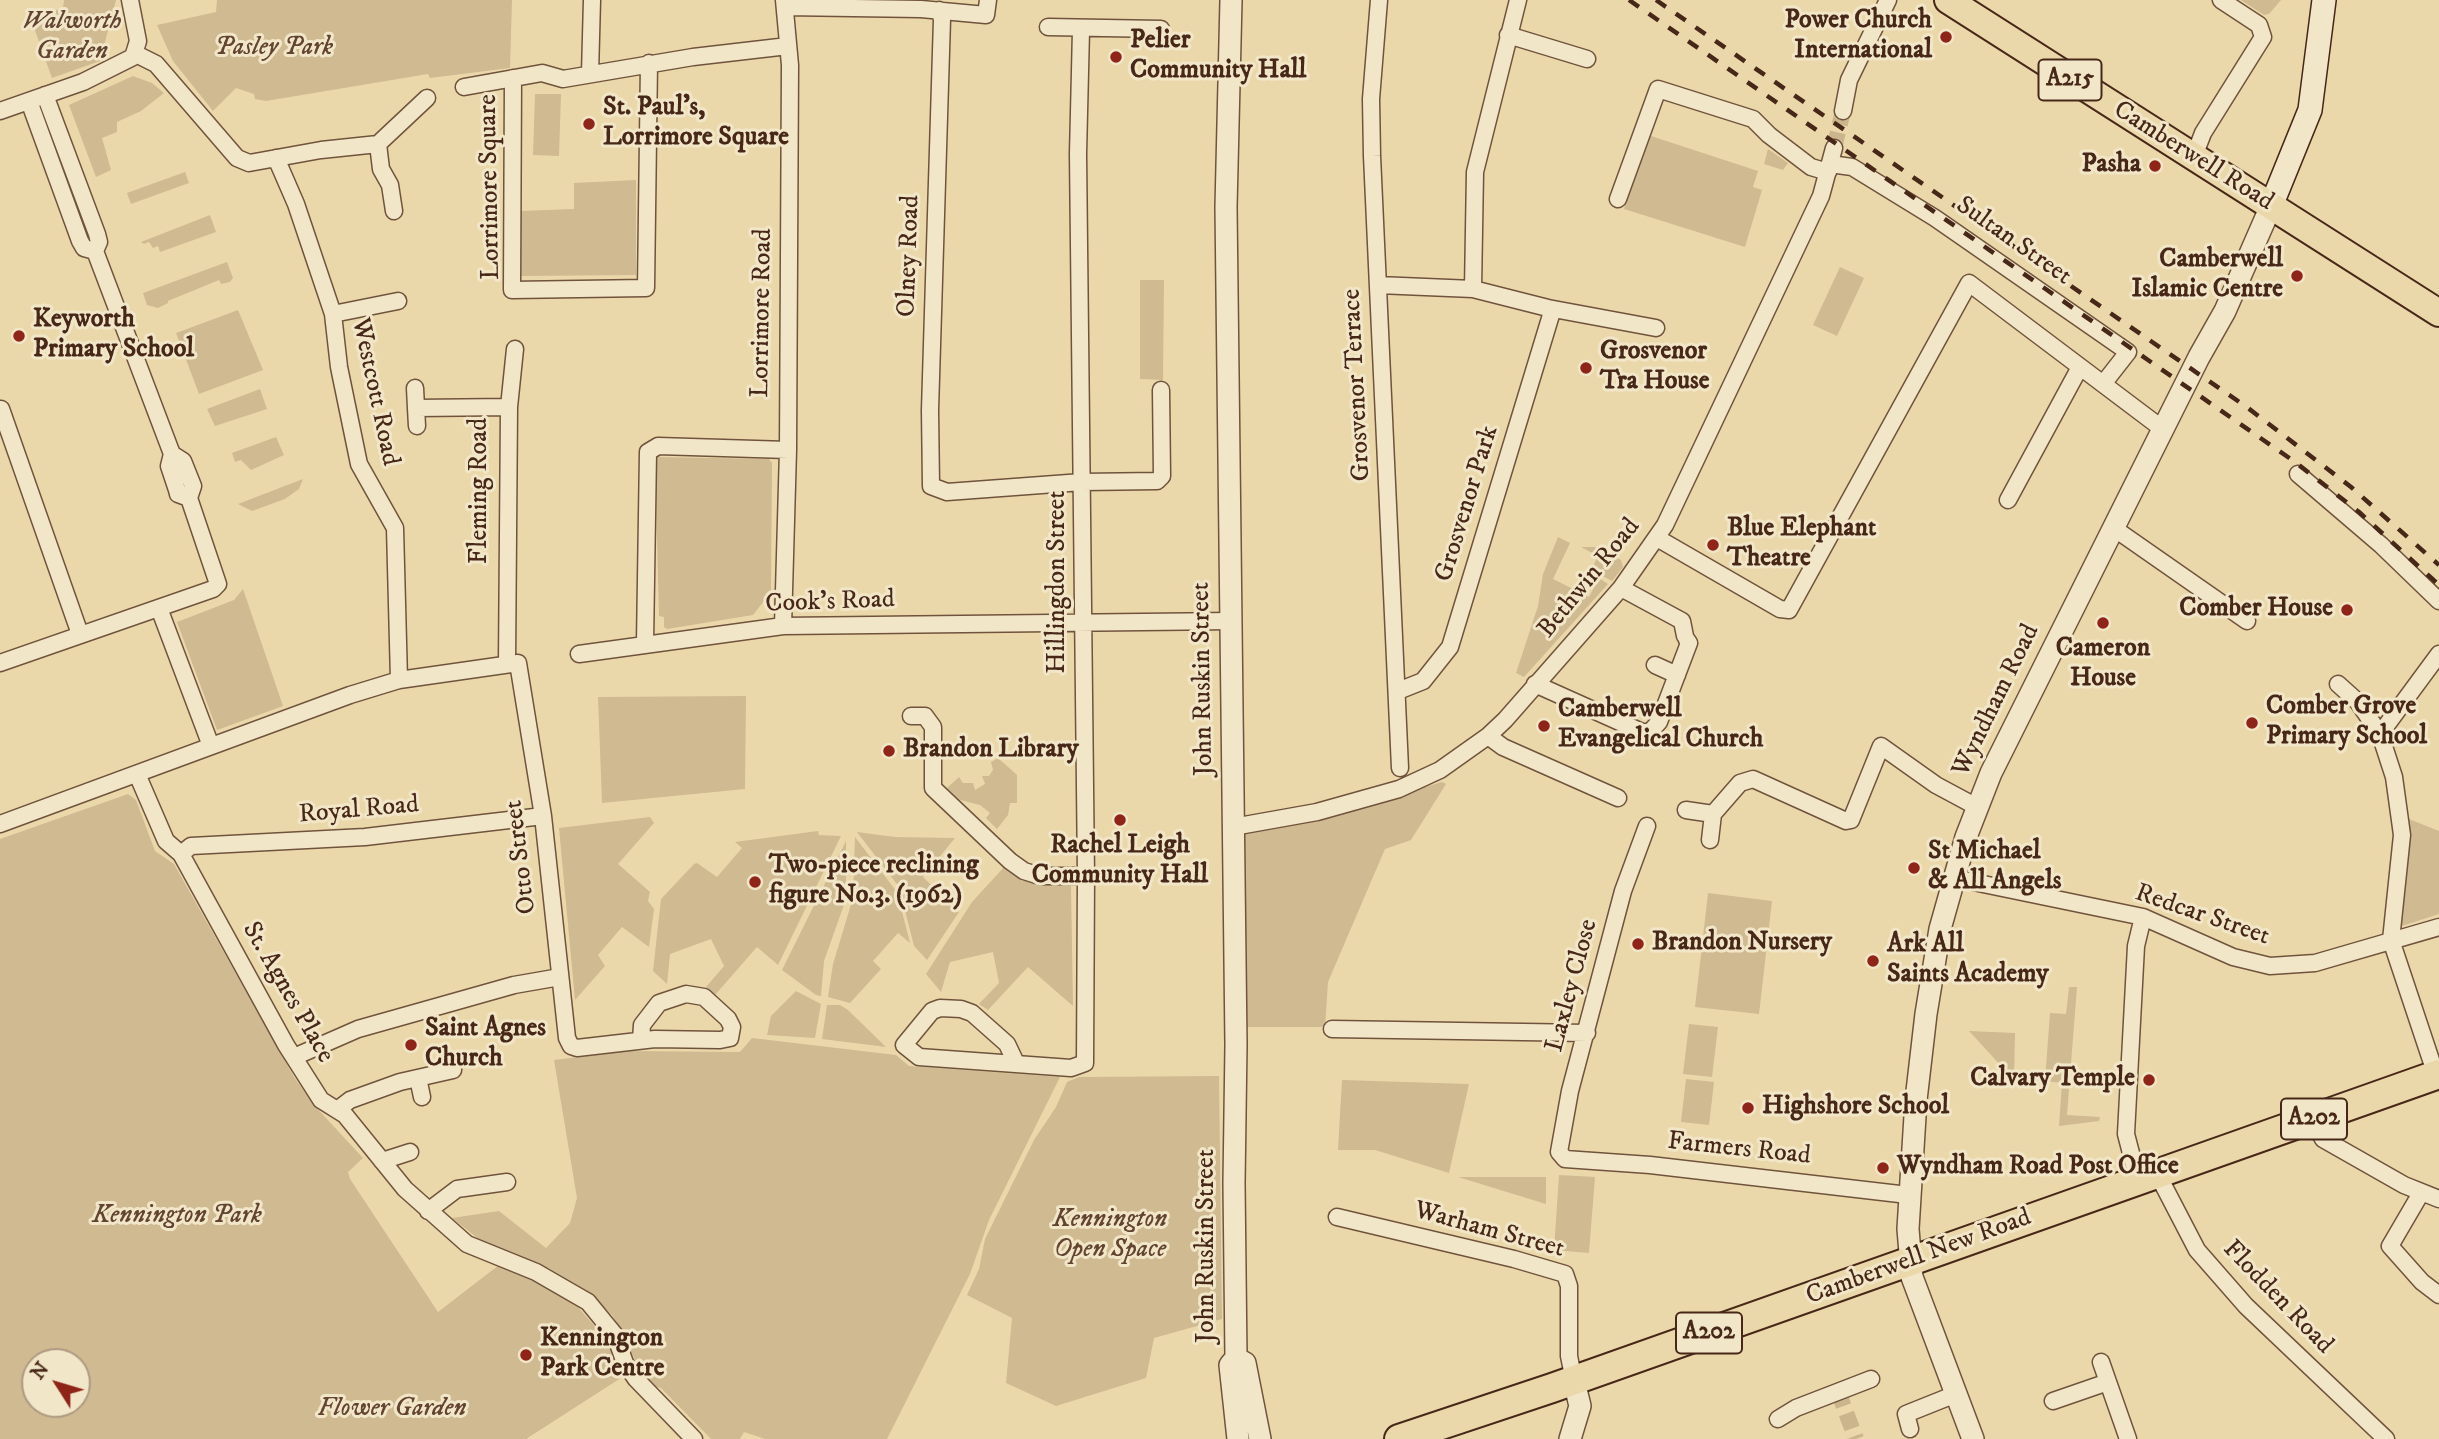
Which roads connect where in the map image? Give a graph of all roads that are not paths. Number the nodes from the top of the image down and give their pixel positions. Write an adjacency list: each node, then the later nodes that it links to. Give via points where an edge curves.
1 (130, 0): 19 (street)
2 (592, 0): 22 (street)
3 (988, 0): 13 (street, via 986,15)
4 (1231, 0): 64 (street, John Ruskin Street, via 1226,207)
5 (1379, 0): 38 (street, Grosvenor Terrace, via 1371,99)
6 (1518, 0): 17 (street)
7 (1888, 0): 29 (street, via 1849,80)
8 (1948, 0): 32 (main road, Camberwell Road / A215)
9 (2221, 0): 32 (street, via 2263,32 2203,133)
10 (2324, 0): 35 (main road, via 2310,110)
11 (784, 4): 12 (street); 18 (street, Lorrimore Road)
12 (877, 4): 13 (street)
13 (939, 10): 57 (street, Olney Road, via 931,486 947,492)
14 (1048, 27): 16 (street)
15 (1161, 29): 16 (street)
16 (1081, 30): 57 (street, Hillingdon Street)
17 (1508, 35): 20 (street); 39 (street, via 1475,172)
18 (788, 46): 21 (street, Lorrimore Square); 55 (street, Lorrimore Road)
19 (136, 54): 25 (street, via 128,62); 31 (street, via 156,64 237,158 249,163)
20 (1587, 59)
21 (649, 63): 22 (street, Lorrimore Square); 23 (street, Lorrimore Square, via 646,288 512,290)
22 (590, 74): 23 (street, Lorrimore Square, via 556,80 542,73)
23 (513, 78): 24 (street)
24 (464, 87)
25 (45, 95): 27 (street); 37 (street, via 97,234)
26 (427, 98): 30 (street)
27 (29, 101): 28 (street); 37 (street, via 80,241 84,248)
28 (0, 111)
29 (1843, 111)
30 (378, 144): 31 (street); 36 (street)
31 (276, 158): 43 (street, Westcott Road)
32 (2193, 159): 35 (main road, Camberwell Road / A215)
33 (1831, 161): 34 (street, via 1811,167 1753,119 1658,89); 47 (street, Sultan Street, via 1852,167 1935,218 2127,352); 60 (street, Bethwin Road, via 1821,196)
34 (1618, 199)
35 (2271, 206): 42 (main road, Camberwell Road / A215); 54 (street, Wyndham Road, via 2225,311)
36 (394, 211)
37 (95, 251): 63 (street, via 172,454 169,466 178,494 189,498 218,584)
38 (1378, 285): 39 (street); 79 (street, Grosvenor Terrace)
39 (1473, 289): 41 (street)
40 (398, 301): 43 (street)
41 (1548, 308): 44 (street); 79 (street, Grosvenor Park, via 1551,315 1538,361 1450,647 1423,681)
42 (2439, 313)
43 (333, 314): 76 (street, Westcott Road, via 359,464 395,528)
44 (1656, 328)
45 (515, 349): 50 (street)
46 (2080, 368): 47 (street); 58 (street); 60 (street, via 1969,283 1789,610)
47 (2103, 384): 54 (street)
48 (415, 388): 51 (street)
49 (1161, 390): 57 (street, via 1162,475 1157,481)
50 (509, 407): 51 (street, Fleming Road); 73 (street, Fleming Road)
51 (416, 408): 53 (street)
52 (1, 409): 68 (street)
53 (417, 426)
54 (2164, 430): 59 (street, Wyndham Road)
55 (788, 450): 67 (street, Lorrimore Road); 69 (street, via 658,446 648,452)
56 (2298, 474): 62 (street)
57 (1082, 482): 66 (street, Hillingdon Street)
58 (2008, 500)
59 (2115, 529): 65 (street); 87 (street, Wyndham Road)
60 (1657, 538): 61 (street, Bethwin Road)
61 (1621, 588): 75 (street, via 1682,621 1689,643); 77 (street, Bethwin Road)
62 (2439, 601)
63 (159, 608): 68 (street); 83 (street)
64 (1232, 621): 66 (street, Cook's Road); 93 (street, John Ruskin Street)
65 (2247, 621)
66 (1084, 624): 67 (street, Cook's Road); 96 (street, Hillingdon Street)
67 (783, 626): 69 (street, Cook's Road)
68 (80, 634): 72 (street)
69 (645, 643): 70 (street, Cook's Road)
70 (579, 654)
71 (2439, 654): 81 (street)
72 (0, 663)
73 (513, 664): 76 (street); 90 (street, Otto Street)
74 (1655, 665): 75 (street)
75 (1677, 675): 77 (street, via 1659,722 1646,733)
76 (399, 680): 83 (street)
77 (1535, 684): 82 (street, Bethwin Road)
78 (2338, 684): 81 (street, via 2358,702)
79 (1398, 691): 84 (street, Grosvenor Terrace)
80 (911, 716): 96 (street, via 926,716 933,727 933,788 1010,860 1040,876)
81 (2380, 734): 100 (street, via 2394,777 2402,835)
82 (1488, 736): 86 (street); 93 (street, Bethwin Road, via 1440,770 1399,789 1317,812)
83 (211, 746): 85 (street)
84 (1400, 768)
85 (137, 774): 91 (street); 95 (street, St. Agnes Place, via 166,841)
86 (1618, 798)
87 (1977, 807): 89 (street, via 1881,746 1851,820 1753,779 1740,783); 97 (street, Wyndham Road)
88 (1686, 810): 89 (street)
89 (1713, 814): 94 (street)
90 (543, 816): 95 (street, Royal Road, via 365,837 191,846); 101 (street, Otto Street)
91 (0, 824)
92 (1647, 826): 103 (street, Laxley Close, via 1623,891)
93 (1233, 827): 125 (street, John Ruskin Street)
94 (1710, 839)
95 (181, 854): 105 (street, St. Agnes Place)
96 (1086, 876): 106 (street, Hillingdon Street, via 1085,1063 1071,1068)
97 (1954, 878): 98 (street, Redcar Street); 119 (street, Wyndham Road, via 1926,1014)
98 (2143, 917): 100 (street, Redcar Street, via 2234,957 2270,966 2315,963); 116 (street, Flodden Road, via 2136,946 2126,1134)
99 (2439, 927): 100 (street, Redcar Street)
100 (2392, 940): 108 (street)
101 (560, 977): 104 (street, Otto Street, via 571,1046); 105 (street, via 514,985 358,1029)
102 (1332, 1029): 103 (street)
103 (1587, 1033): 114 (street, Laxley Close, via 1561,1140 1559,1152)
104 (641, 1040): 104 (street, via 720,1040 730,1038 732,1027 704,997 686,994 659,1003 642,1025)
105 (294, 1058): 111 (street, St. Agnes Place, via 321,1100)
106 (1016, 1063): 106 (street, Hillingdon Street, via 1007,1044 961,1009 932,1011 904,1045 919,1057)
107 (453, 1070): 109 (street)
108 (2437, 1075): 112 (highway, Camberwell New Road / A202)
109 (418, 1078): 110 (street); 111 (street, via 350,1100)
110 (422, 1097)
111 (337, 1110): 115 (street, St. Agnes Place)
112 (2312, 1119): 116 (highway, Camberwell New Road / A202); 118 (street, via 2323,1139)
113 (410, 1152): 115 (street)
114 (1564, 1159): 119 (street, Farmers Road)
115 (382, 1161): 121 (street, St. Agnes Place)
116 (2147, 1176): 123 (highway, Camberwell New Road / A202); 141 (street, Flodden Road, via 2197,1250 2246,1306)
117 (507, 1182): 121 (street, via 457,1189)
118 (2421, 1193): 120 (street); 124 (street, via 2390,1246)
119 (1908, 1195): 123 (street, Wyndham Road)
120 (2439, 1199)
121 (428, 1211): 134 (street, St. Agnes Place, via 467,1244 536,1272 588,1301 615,1335 636,1379)
122 (1337, 1217): 128 (street, Warham Street, via 1565,1274)
123 (1910, 1260): 128 (highway, Camberwell New Road / A202); 130 (street, Wyndham Road, via 1912,1277)
124 (2439, 1295)
125 (1236, 1358): 135 (street, John Ruskin Street, via 1230,1365); 136 (street, John Ruskin Street, via 1245,1363)
126 (2101, 1362): 129 (street)
127 (1871, 1379): 132 (street)
128 (1574, 1381): 137 (highway, Camberwell New Road / A202); 138 (street, via 1580,1406)
129 (2108, 1381): 131 (street); 140 (street)
130 (1956, 1394): 133 (street, via 1906,1414); 139 (street, Wyndham Road)
131 (2053, 1401)
132 (1778, 1419)
133 (1910, 1429)
134 (694, 1439)
135 (1238, 1439)
136 (1260, 1439)
137 (1399, 1439)
138 (1570, 1439)
139 (1973, 1439)
140 (2128, 1439)
141 (2386, 1439)

